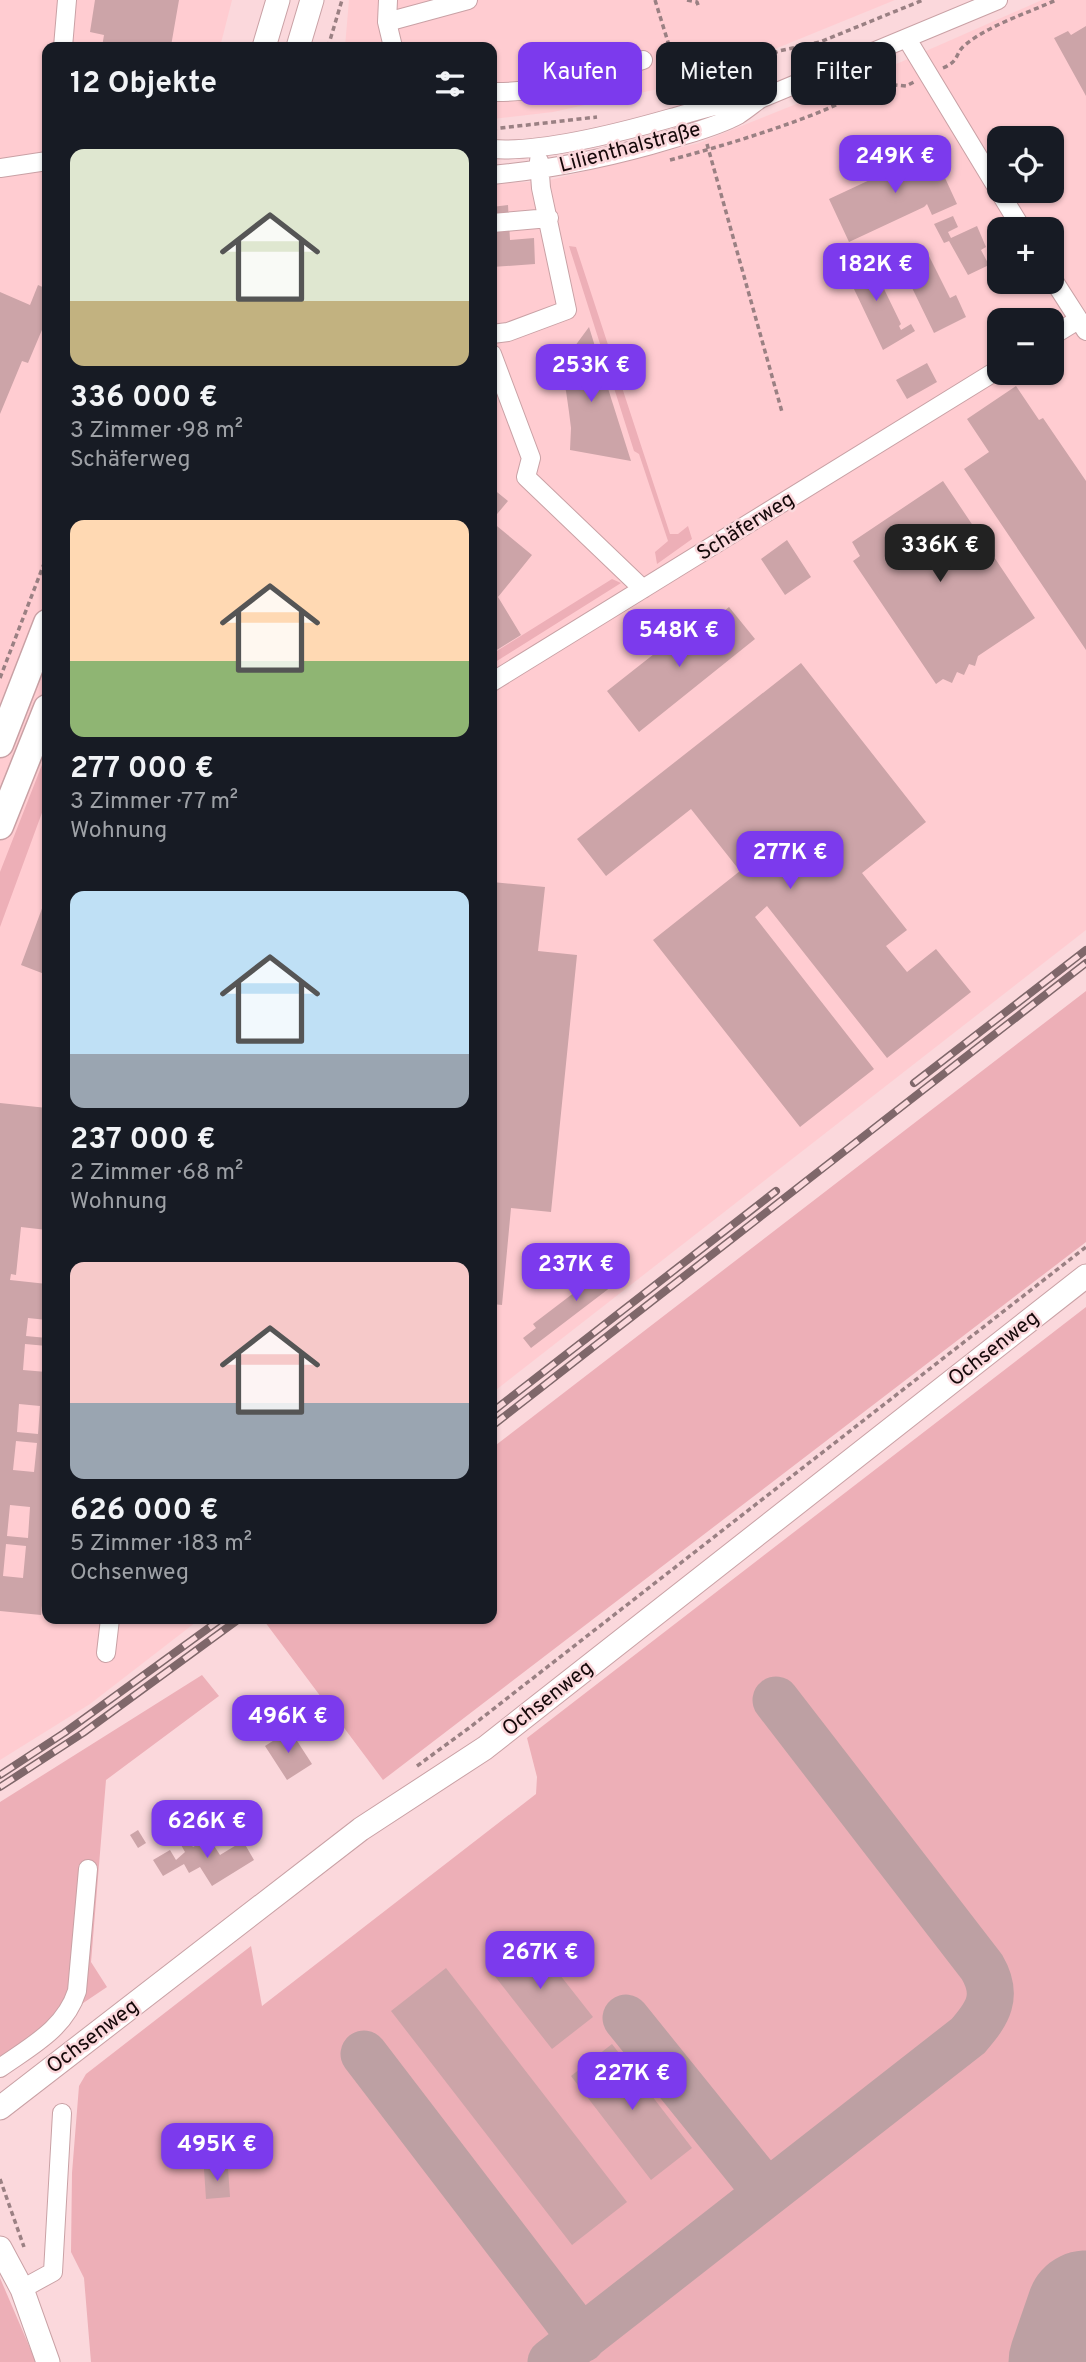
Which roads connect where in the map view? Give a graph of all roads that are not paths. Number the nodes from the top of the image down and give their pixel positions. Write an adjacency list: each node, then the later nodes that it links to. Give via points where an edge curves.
1 (67, 0): 9 (street)
2 (278, 0): 10 (main road)
3 (312, 0): 11 (main road)
4 (388, 0): 7 (street)
5 (468, 0): 7 (street)
6 (998, 0): 8 (street, Lilienthalstraße)
7 (387, 22): 12 (street)
8 (907, 39): 15 (street, Lilienthalstraße); 24 (street)
9 (63, 42)
10 (265, 42)
11 (299, 42)
12 (392, 42)
13 (643, 60): 14 (street, via 561,85)
14 (497, 92)
15 (777, 92)
16 (687, 105): 18 (street, Lilienthalstraße, via 599,136)
17 (752, 105): 22 (street, Lilienthalstraße, via 703,130)
18 (538, 146): 19 (street, Lilienthalstraße); 22 (street)
19 (497, 150)
20 (42, 162): 21 (street)
21 (0, 168)
22 (540, 171): 23 (street, Lilienthalstraße); 25 (street)
23 (497, 175)
24 (1014, 217)
25 (548, 218): 26 (street); 30 (street, via 567,310)
26 (497, 223)
27 (1062, 294): 28 (street)
28 (1082, 326): 29 (street)
29 (1064, 332)
30 (497, 333)
31 (497, 367): 33 (street, via 531,458 526,477)
32 (987, 376): 33 (street, Schäferweg)
33 (643, 589): 35 (street, Schäferweg)
34 (42, 636): 37 (highway)
35 (497, 679)
36 (42, 721): 38 (highway)
37 (0, 744)
38 (0, 826)
39 (1086, 1276): 44 (main road, Ochsenweg, via 485,1748 361,1829)
40 (109, 1624): 41 (street)
41 (106, 1653)
42 (88, 1869): 43 (street, via 72,2005 52,2031)
43 (0, 2068)
44 (0, 2108)
45 (62, 2113): 47 (street, via 53,2272)
46 (0, 2248): 47 (main road)
47 (22, 2289): 48 (main road)
48 (48, 2362)

